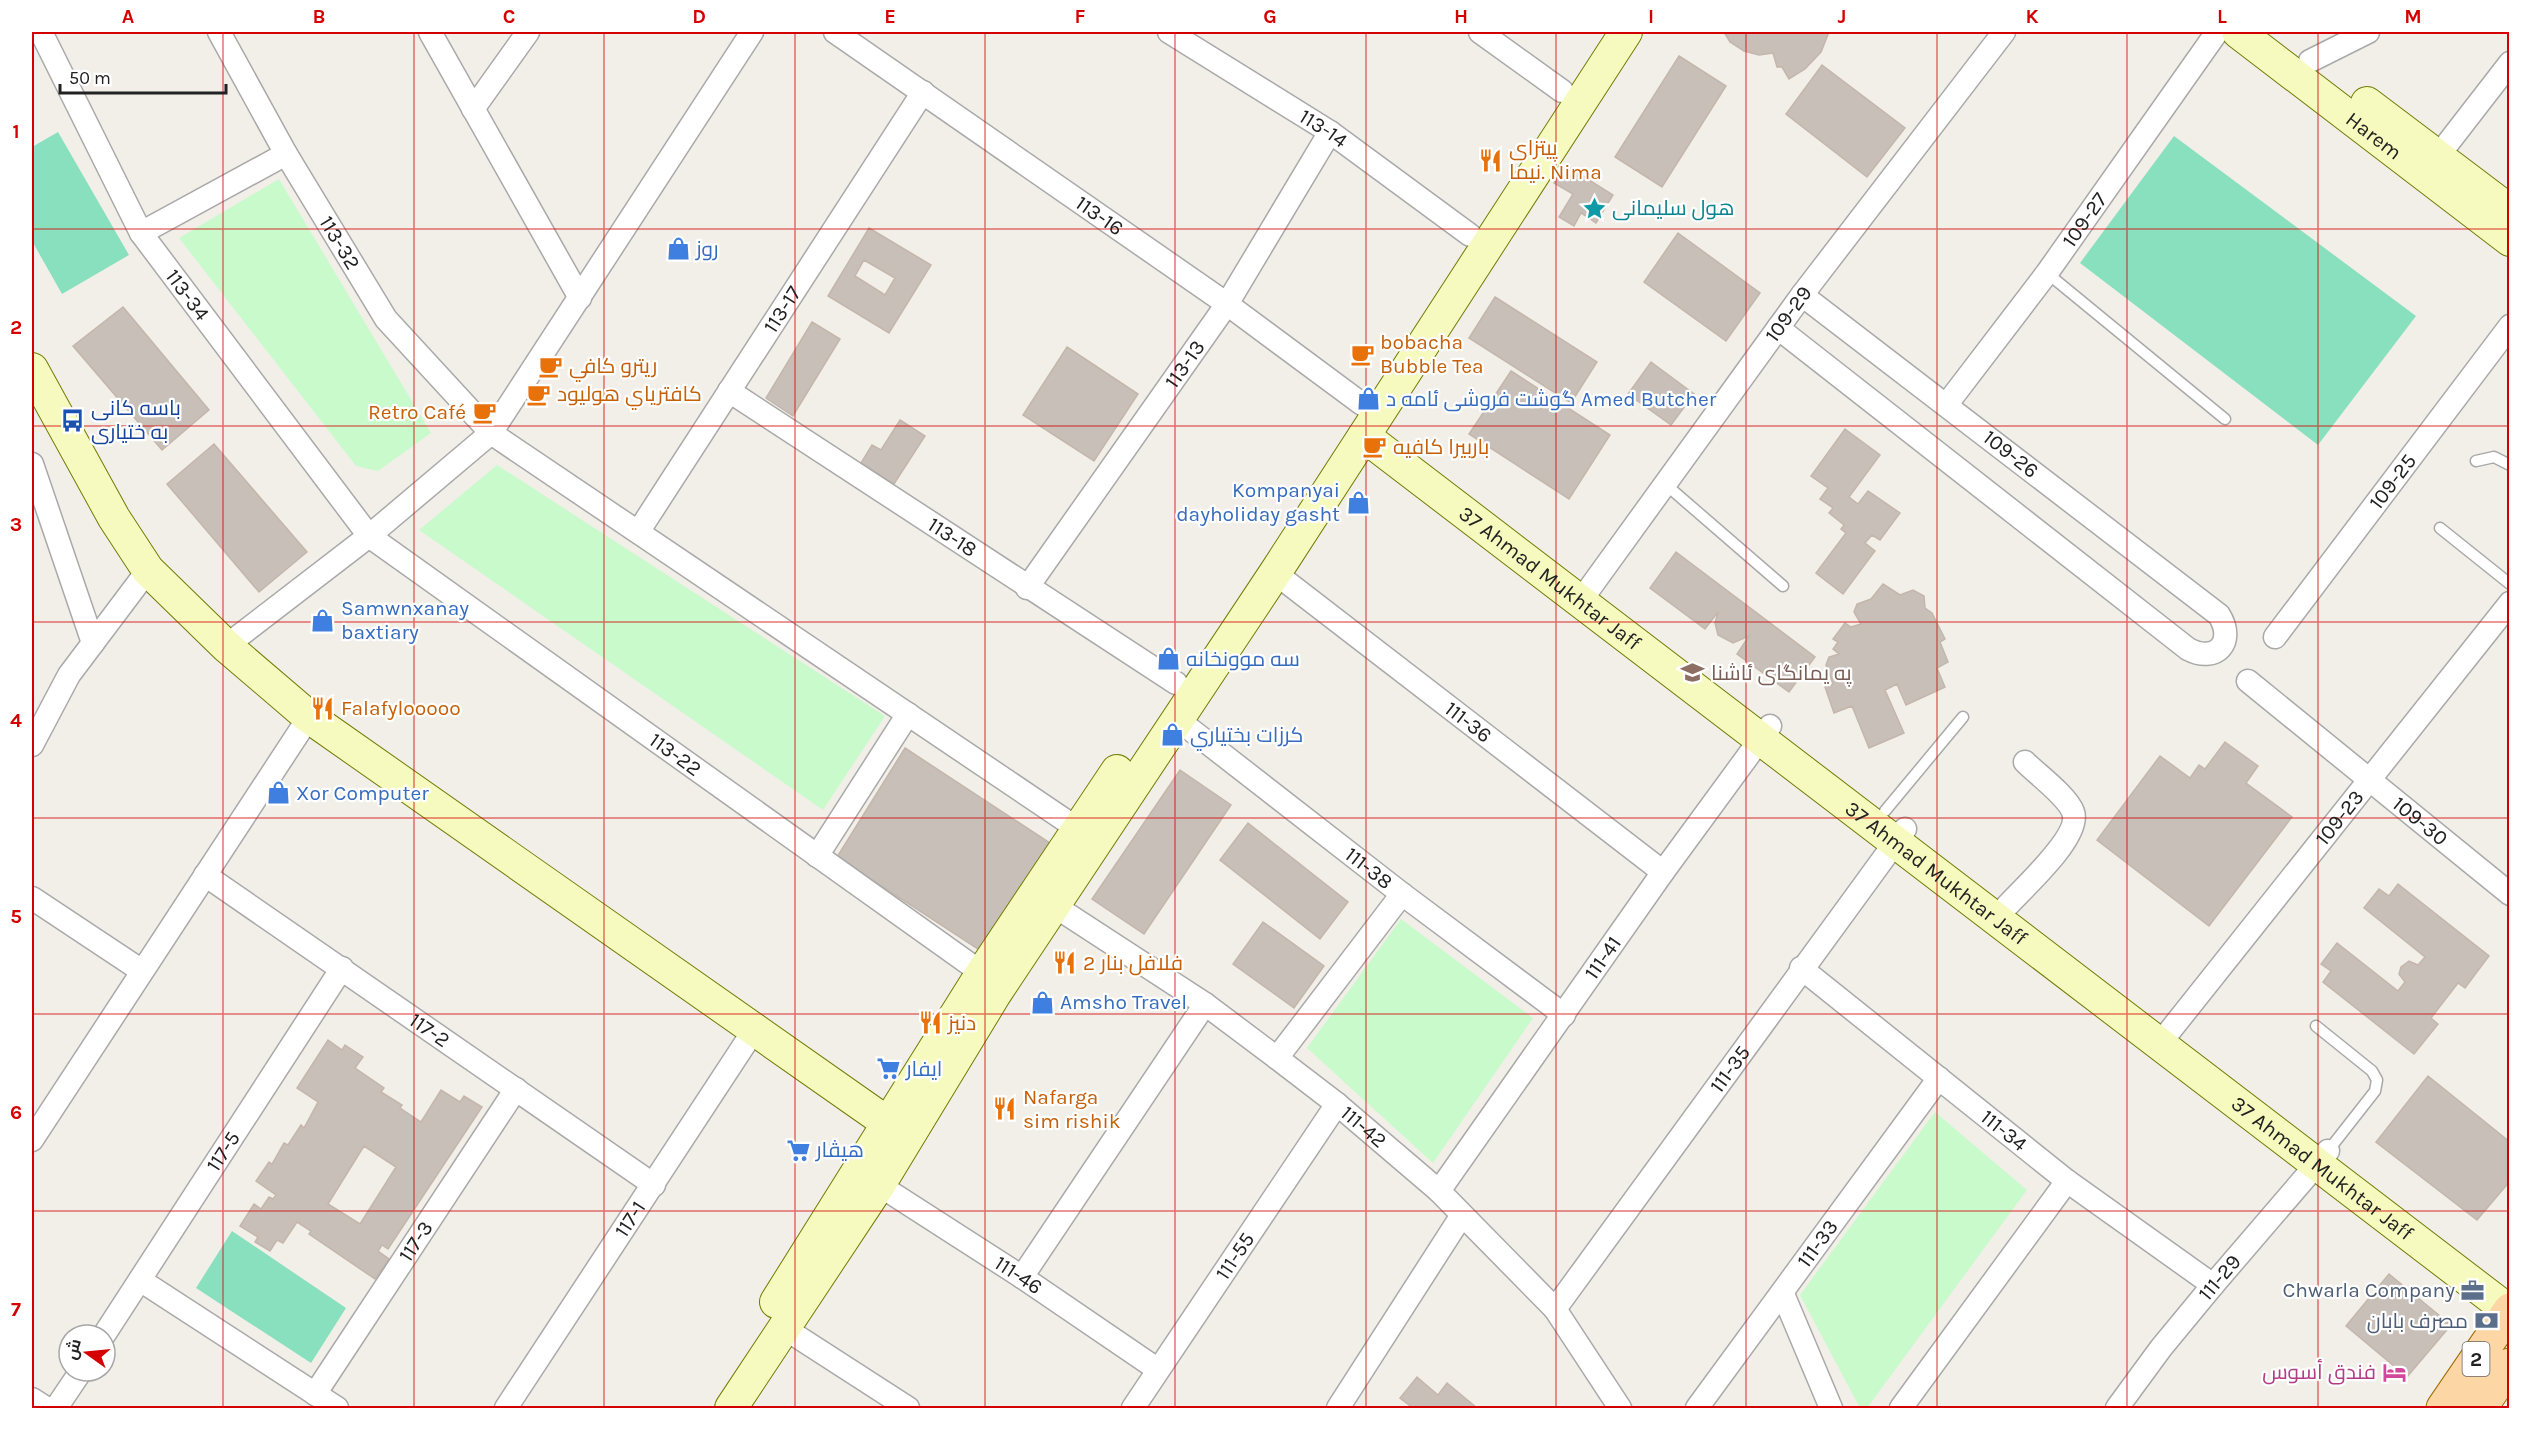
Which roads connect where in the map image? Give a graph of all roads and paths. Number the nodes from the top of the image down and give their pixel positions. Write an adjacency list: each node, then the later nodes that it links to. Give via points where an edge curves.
1 (41, 32): 25 (street, 113-34)
2 (219, 32): 22 (street, 113-32)
3 (430, 32): 20 (street)
4 (528, 32): 20 (street)
5 (752, 32): 30 (street)
6 (835, 32): 19 (street, 113-16)
7 (1169, 32): 21 (street, 113-14)
8 (1480, 32): 18 (street)
9 (1600, 32): 18 (street)
10 (1626, 32): 38 (street)
11 (2004, 32): 29 (street, 109-29)
12 (2217, 32): 28 (street, 109-27)
13 (2238, 32): 27 (street, Harem)
14 (2267, 32): 16 (street, Harem)
15 (2368, 32): 16 (street)
16 (2310, 61): 23 (street, Harem)
17 (2510, 63): 23 (street)
18 (1562, 91): 26 (street)
19 (923, 92): 31 (street, 113-16); 35 (street, 113-17)
20 (473, 109): 30 (street)
21 (1330, 132): 26 (street, 113-14); 31 (street, 113-13)
22 (286, 154): 25 (street); 39 (street, 113-32, via 386,319)
23 (2438, 156): 24 (street, Harem)
24 (2510, 211)
25 (141, 232): 46 (street, 113-34)
26 (1470, 235): 38 (street)
27 (2510, 240)
28 (2047, 273): 36 (street, 109-27); 37 (lane)
29 (1802, 295): 32 (street, 109-29); 36 (street, 109-26)
30 (580, 297): 39 (street)
31 (1227, 304): 38 (street, 113-16); 51 (street, 113-13)
32 (1778, 328): 36 (street, 109-26, via 2188,650 2210,655 2220,648 2226,637 2225,625 2218,615); 43 (street, 109-29)
33 (2506, 339): 54 (street, 109-25)
34 (32, 369): 47 (street, via 114,518)
35 (729, 391): 44 (street, 113-17); 51 (street, 113-18)
36 (1947, 405)
37 (2225, 419)
38 (1367, 420): 48 (street); 52 (street, 37 Ahmad Mukhtar Jaff); 58 (street)
39 (492, 433): 46 (street); 59 (street, 113-32)
40 (2476, 461): 42 (lane, via 2494,457)
41 (32, 464): 55 (street)
42 (2510, 465)
43 (1664, 483): 50 (lane); 52 (street, 109-29)
44 (642, 526)
45 (2440, 528): 49 (lane)
46 (369, 536): 56 (street); 69 (street, 113-22)
47 (148, 570): 55 (street); 56 (street)
48 (1275, 573): 62 (street); 70 (street, 111-36)
49 (2510, 584)
50 (1783, 586)
51 (1028, 588): 58 (street, 113-18)
52 (1585, 596): 63 (street, 37 Ahmad Mukhtar Jaff)
53 (2510, 603): 66 (street, 109-23)
54 (2275, 637)
55 (93, 643): 64 (street, via 69,675)
56 (226, 646): 60 (street)
57 (2248, 681): 66 (street, 109-30)
58 (1176, 683): 68 (street)
59 (908, 714): 68 (street, 113-32); 69 (street)
60 (309, 717): 71 (street); 84 (street)
61 (1963, 717): 67 (lane)
62 (1177, 719): 72 (street, 111-38); 75 (street)
63 (1765, 733): 67 (street, 37 Ahmad Mukhtar Jaff); 70 (street, 111-41)
64 (32, 745)
65 (2025, 762): 76 (street, via 2068,804 2074,825 2065,842)
66 (2370, 781): 73 (street, 109-30); 85 (street, 109-23)
67 (1895, 828): 76 (street, 37 Ahmad Mukhtar Jaff); 78 (street, 111-35); 92 (street, 37 Ahmad Mukhtar Jaff)
68 (1078, 829): 80 (street)
69 (817, 856): 80 (street, 113-22)
70 (1663, 872): 82 (street, 111-41)
71 (205, 875): 77 (street, 117-2); 79 (street)
72 (1402, 894): 82 (street, 111-38); 86 (street)
73 (2510, 894)
74 (32, 898): 79 (street)
75 (1053, 905): 81 (street, 111-42); 95 (street)
76 (2006, 907): 85 (street, 37 Ahmad Mukhtar Jaff)
77 (342, 968): 88 (street, 117-2); 99 (street, 117-5)
78 (1802, 968): 87 (street, 111-34); 103 (street, 111-35)
79 (142, 971): 91 (street)
80 (982, 972): 90 (street)
81 (1205, 1004): 86 (street, 111-42); 98 (street)
82 (1564, 1015): 96 (street, 111-41)
83 (2316, 1026): 92 (lane, via 2372,1071 2377,1080 2375,1091)
84 (754, 1030): 90 (street); 94 (street, 117-1)
85 (2169, 1032): 92 (street, 37 Ahmad Mukhtar Jaff)
86 (1277, 1058): 89 (street, 111-42)
87 (1939, 1078): 93 (street, 111-34); 102 (street, 111-33)
88 (516, 1089): 94 (street, 117-2); 110 (street, 117-3)
89 (1337, 1104): 96 (street, 111-42); 108 (street, 111-55)
90 (889, 1124): 116 (street)
91 (32, 1140)
92 (2322, 1158): 100 (street, 111-29); 101 (street, 37 Ahmad Mukhtar Jaff); 104 (street, 37 Ahmad Mukhtar Jaff)
93 (2067, 1181): 100 (street, 111-34); 124 (street)
94 (654, 1185): 115 (street, 117-1)
95 (879, 1185): 98 (street, 111-46); 106 (street)
96 (1438, 1191): 97 (street, 111-42)
97 (1462, 1215): 103 (street, 111-42); 120 (street)
98 (1022, 1277): 108 (street, 111-46)
99 (140, 1280): 105 (street, 117-5); 110 (street)
100 (2213, 1285): 125 (street, 111-29)
101 (2510, 1290)
102 (1783, 1294): 122 (street, 111-33); 123 (street)
103 (1556, 1309): 121 (street, 111-42)
104 (2509, 1310): 126 (main road, 2)
105 (112, 1323)
106 (784, 1328): 117 (street); 118 (street)
107 (2510, 1365): 127 (main road, 2)
108 (1157, 1369): 119 (street, 111-55)
109 (73, 1383): 113 (street)
110 (315, 1394): 114 (street)
111 (32, 1399): 112 (street)
112 (46, 1408)
113 (56, 1408)
114 (336, 1408)
115 (506, 1408)
116 (708, 1408)
117 (731, 1408)
118 (908, 1408)
119 (1133, 1408)
120 (1338, 1408)
121 (1620, 1408)
122 (1696, 1408)
123 (1831, 1408)
124 (1901, 1408)
125 (2117, 1408)
126 (2443, 1408)
127 (2480, 1408)

